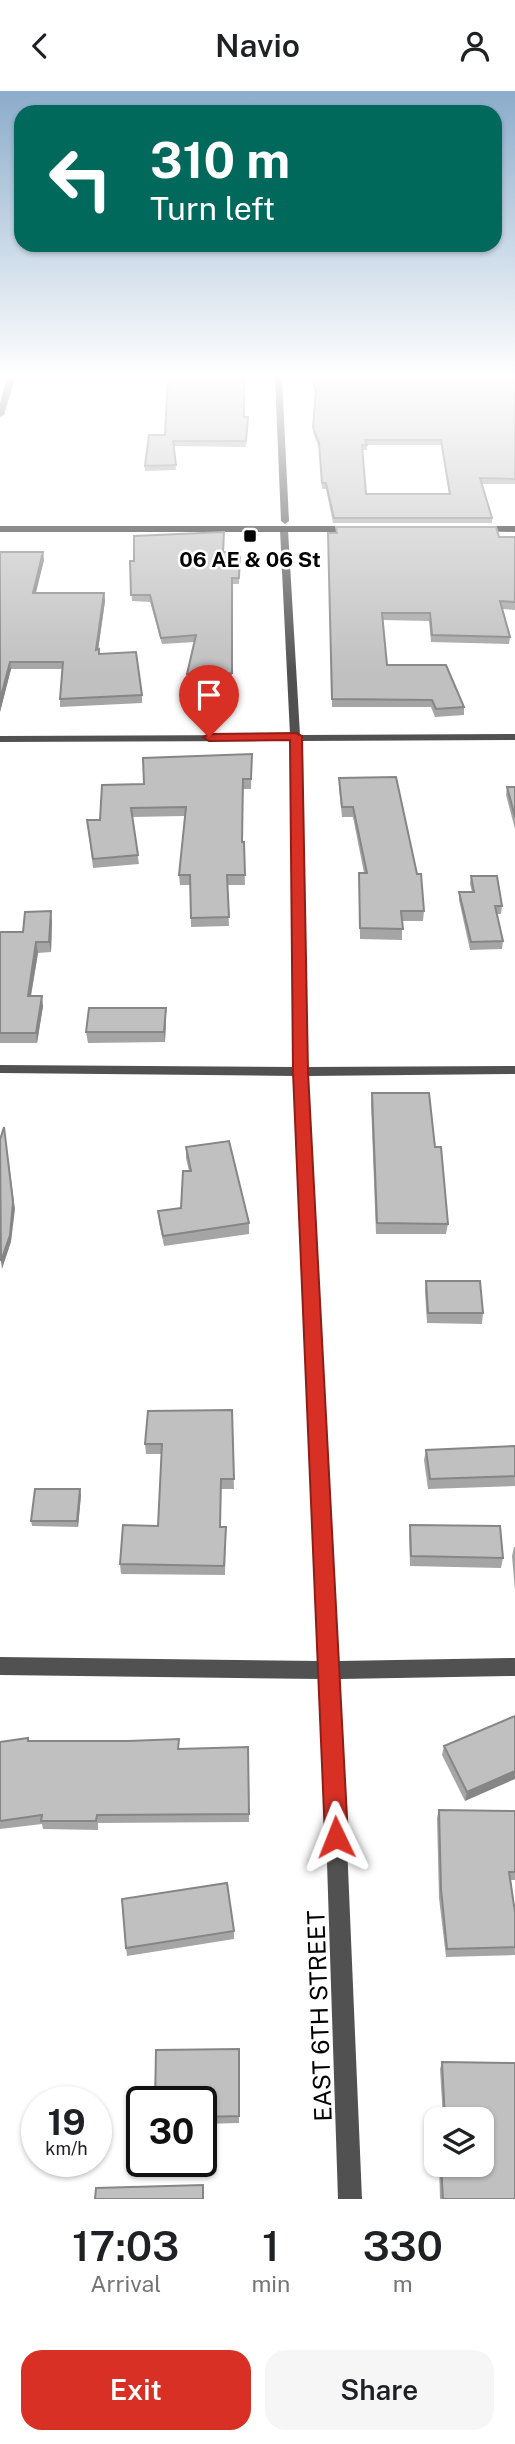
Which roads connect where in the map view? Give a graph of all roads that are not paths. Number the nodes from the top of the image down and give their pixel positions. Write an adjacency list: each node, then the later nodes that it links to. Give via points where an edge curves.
1 (283, 476): 4 (street, EAST 6TH STREET)
2 (515, 520): 7 (main road, via 468,525)
3 (0, 522): 4 (main road)
4 (285, 525): 5 (main road); 6 (main road); 8 (street, EAST 6TH STREET)
5 (363, 525)
6 (0, 529)
7 (515, 529)
8 (296, 736): 9 (street); 10 (street); 13 (street, EAST 6TH STREET)
9 (515, 737)
10 (0, 739)
11 (0, 1069): 13 (street)
12 (515, 1070): 13 (street)
13 (301, 1072): 16 (street, EAST 6TH STREET)
14 (0, 1666): 16 (street)
15 (515, 1667): 16 (street)
16 (330, 1670): 17 (street, EAST 6TH STREET)
17 (350, 2199)

